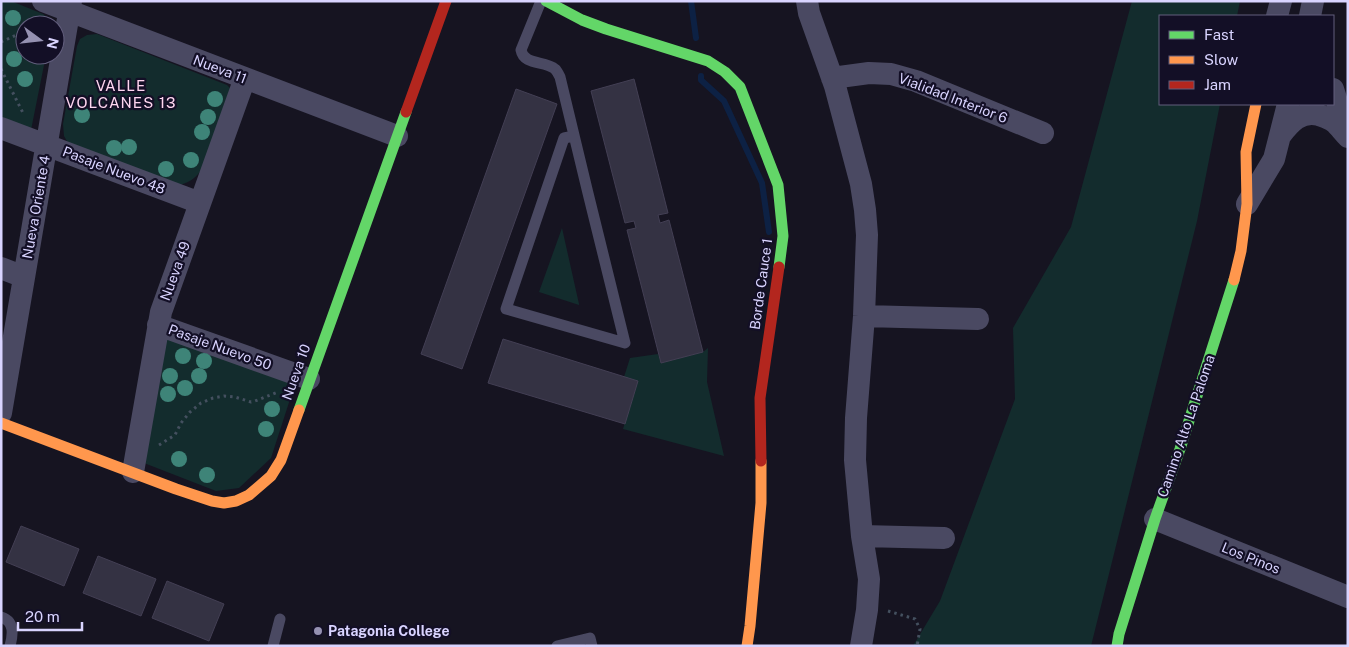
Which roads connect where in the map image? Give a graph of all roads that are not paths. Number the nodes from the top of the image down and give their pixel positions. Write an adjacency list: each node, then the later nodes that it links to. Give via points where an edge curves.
1 (43, 1): 9 (street, Nueva 11)
2 (446, 1): 20 (street, Nueva 10)
3 (541, 1): 21 (lane, via 521,50 522,55 556,70)
4 (546, 1): 46 (street, Borde Cauce 1, via 582,20 708,61 725,72 740,86 778,185 784,236 760,398 761,503)
5 (807, 1): 14 (street)
6 (1281, 1): 10 (street)
7 (1314, 1): 11 (street)
8 (1318, 1): 12 (street)
9 (70, 6): 13 (street, Nueva 11); 24 (street, Nueva Oriente 4)
10 (1276, 15)
11 (1310, 15)
12 (1319, 15)
13 (245, 78): 20 (street, Nueva 11); 25 (street, Nueva 49)
14 (832, 78): 19 (street, Vialidad Interior 6, via 891,74 916,81); 29 (street, via 865,210)
15 (1334, 92): 23 (street)
16 (1256, 105): 26 (street, Camino Alto La Paloma, via 1246,152)
17 (1288, 105): 22 (street, Camino Alto La Paloma)
18 (1, 128): 24 (street, Pasaje Nuevo 48)
19 (1043, 134)
20 (397, 136): 32 (street, Nueva 10)
21 (574, 136): 21 (lane, via 564,138 506,309 624,343)
22 (1280, 137): 23 (street, via 1295,119 1309,113 1333,121); 26 (street, Camino Alto La Paloma, via 1274,159)
23 (1348, 137)
24 (42, 143): 25 (street, Pasaje Nuevo 48); 28 (street, Nueva Oriente 4)
25 (200, 203): 31 (street, Nueva 49)
26 (1247, 204): 36 (street, Camino Alto La Paloma, via 1234,282)
27 (1, 268): 28 (street)
28 (24, 277): 33 (street, Nueva Oriente 4)
29 (864, 316): 30 (street); 37 (street, via 855,460)
30 (978, 319)
31 (158, 325): 32 (street, Pasaje Nuevo 50); 35 (street, Nueva 49)
32 (309, 379): 35 (street, Nueva 10, via 281,460 271,476 249,495 224,503 212,501)
33 (1, 413)
34 (1, 423): 35 (street, Nueva 10)
35 (134, 465)
36 (1155, 519): 39 (street, Los Pinos); 48 (street, Camino Alto La Paloma)
37 (862, 536): 38 (street); 47 (street, via 869,579)
38 (944, 538)
39 (1348, 596)
40 (1, 617): 42 (lane, via 12,628)
41 (280, 619): 43 (lane)
42 (10, 646)
43 (273, 646)
44 (557, 646): 45 (lane, via 590,638)
45 (592, 646)
46 (747, 646)
47 (861, 646)
48 (1117, 646)

